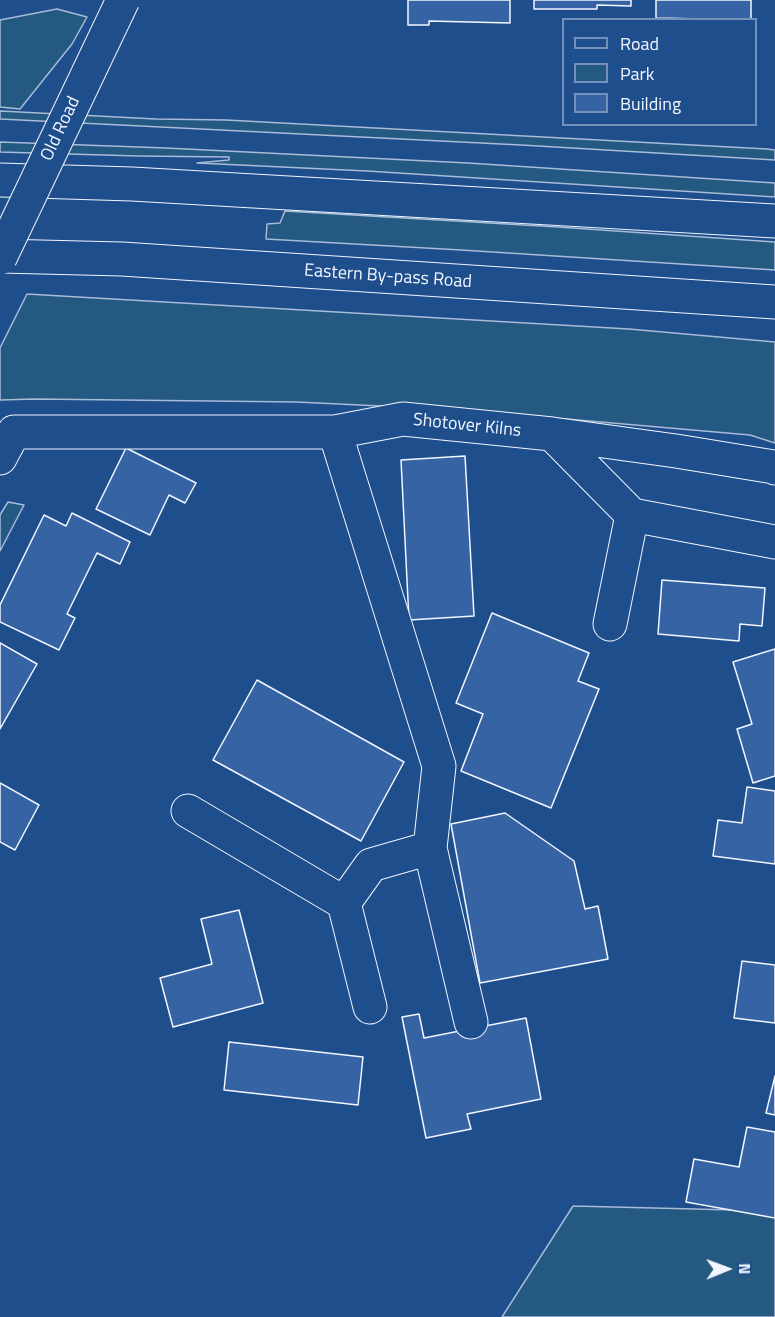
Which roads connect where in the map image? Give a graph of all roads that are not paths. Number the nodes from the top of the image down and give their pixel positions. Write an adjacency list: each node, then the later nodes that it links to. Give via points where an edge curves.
1 (123, 0): 4 (main road, Old Road, bridge)
2 (0, 180): 3 (main road)
3 (775, 221)
4 (0, 257): 5 (main road, Eastern By-pass Road, via 122,259)
5 (775, 302)
6 (335, 432): 7 (main road, Shotover Kilns, via 403,419); 8 (main road, Shotover Kilns); 14 (main road, via 439,766)
7 (552, 434): 9 (main road, Shotover Kilns); 10 (main road)
8 (7, 445)
9 (775, 468)
10 (632, 516): 11 (main road); 12 (main road)
11 (775, 542)
12 (610, 624)
13 (188, 811): 15 (main road)
14 (430, 848): 15 (main road, via 371,866); 17 (main road)
15 (344, 903): 16 (main road)
16 (370, 1007)
17 (471, 1022)

